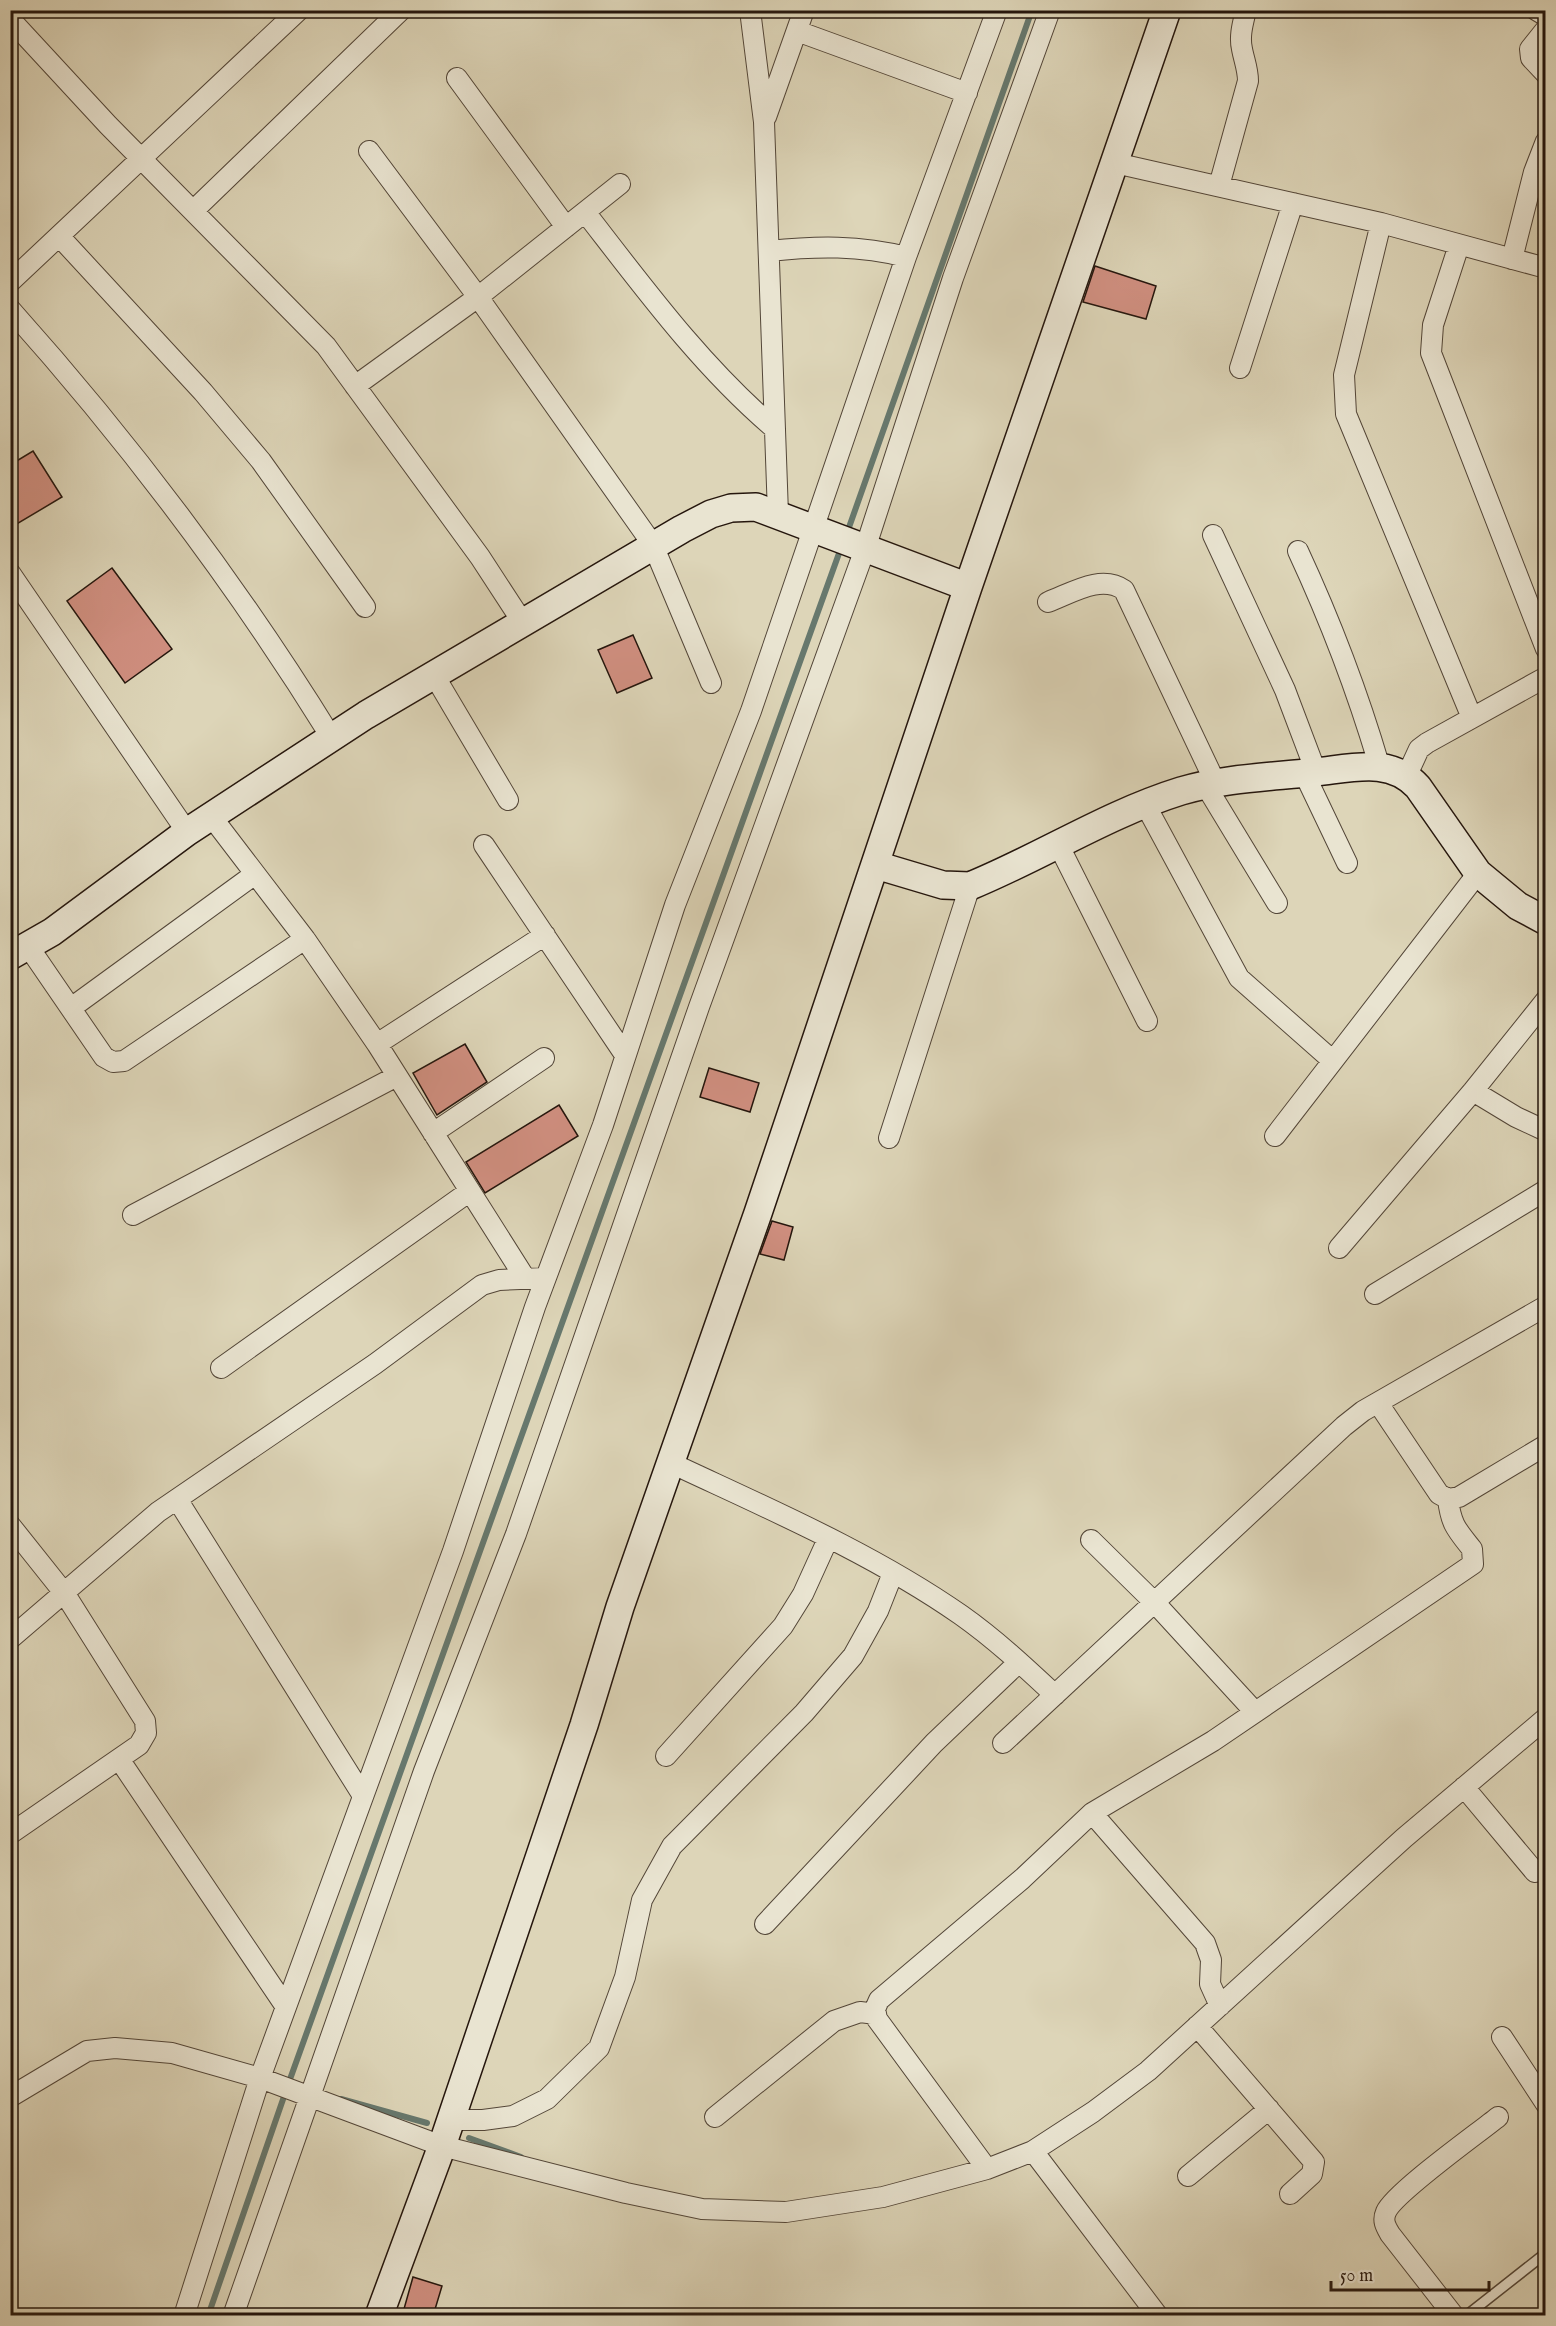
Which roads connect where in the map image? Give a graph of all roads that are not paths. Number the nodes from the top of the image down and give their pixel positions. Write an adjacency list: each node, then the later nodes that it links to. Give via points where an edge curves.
1 (299, 10): 20 (street)
2 (401, 10): 25 (street)
3 (750, 10): 17 (street)
4 (804, 10): 13 (street)
5 (997, 10): 16 (street)
6 (1050, 10): 44 (street)
7 (1167, 10): 21 (street)
8 (1246, 10): 23 (street, via 1241,48 1248,66 1248,81)
9 (1536, 10): 10 (street)
10 (1545, 16)
11 (10, 19): 20 (street)
12 (1545, 29): 14 (street, via 1530,49 1531,58)
13 (797, 31): 16 (street); 17 (street)
14 (1545, 74)
15 (457, 78): 28 (street)
16 (967, 93): 32 (street)
17 (764, 122): 31 (street)
18 (1545, 141): 33 (street)
19 (369, 151): 36 (street)
20 (142, 159): 25 (street); 29 (street)
21 (1114, 163): 23 (street); 48 (street)
22 (620, 184): 26 (street)
23 (1219, 186): 24 (street)
24 (1293, 204): 27 (street); 38 (street)
25 (193, 211): 39 (street, via 326,346)
26 (585, 212): 28 (street); 40 (street, via 676,329 747,405)
27 (1381, 223): 30 (street); 56 (street, via 1344,375 1346,414)
28 (566, 227): 36 (street)
29 (59, 236): 35 (street); 50 (street, via 261,461)
30 (1459, 244): 33 (street); 52 (street, via 1433,325 1431,353)
31 (769, 251): 32 (street, via 847,247); 40 (street)
32 (906, 257): 42 (street)
33 (1512, 259): 34 (street)
34 (1545, 268)
35 (10, 282)
36 (478, 297): 39 (street); 45 (street)
37 (10, 309): 57 (street, via 154,481 278,652)
38 (1240, 368)
39 (355, 386): 51 (street, via 480,557)
40 (775, 429): 41 (street)
41 (778, 513): 42 (street); 45 (street, via 756,507 731,508 711,514)
42 (812, 529): 44 (street); 82 (street, via 751,711 675,905)
43 (1213, 535): 59 (street, via 1285,690)
44 (852, 544): 48 (street); 131 (street, via 699,1007 516,1534)
45 (653, 545): 51 (street); 55 (street)
46 (1298, 551): 58 (street, via 1359,696)
47 (10, 573): 65 (street)
48 (968, 587): 69 (street)
49 (1048, 602): 61 (street, via 1104,582 1124,590)
50 (365, 607)
51 (523, 623): 53 (street)
52 (1545, 649)
53 (434, 675): 57 (street); 62 (street)
54 (1545, 677): 56 (street)
55 (711, 683)
56 (1472, 718): 60 (street, via 1419,749)
57 (331, 736): 64 (street)
58 (1380, 768): 59 (street); 60 (street)
59 (1310, 773): 61 (street); 68 (street)
60 (1407, 775): 70 (street)
61 (1211, 785): 63 (street); 73 (street)
62 (508, 800)
63 (1145, 804): 66 (street); 84 (street, via 1239,978)
64 (211, 816): 65 (street); 71 (street)
65 (187, 832): 77 (street, via 92,904)
66 (1058, 844): 72 (street); 80 (street)
67 (484, 845): 75 (street)
68 (1347, 863)
69 (876, 865): 72 (street, via 944,885); 102 (street)
70 (1478, 873): 74 (street, via 1518,906); 84 (street)
71 (255, 874): 76 (street); 79 (street)
72 (970, 886): 90 (street)
73 (1277, 903)
74 (1545, 921)
75 (544, 935): 81 (street); 82 (street)
76 (305, 939): 79 (street, via 124,1061 113,1062 104,1057); 81 (street)
77 (19, 951): 79 (street)
78 (1545, 1000): 86 (street)
79 (71, 1008)
80 (1147, 1021)
81 (376, 1044): 85 (street)
82 (625, 1055): 96 (street)
83 (544, 1058): 88 (street)
84 (1333, 1061): 89 (street)
85 (397, 1076): 88 (street); 93 (street)
86 (1473, 1091): 87 (street); 94 (street)
87 (1545, 1131)
88 (433, 1132): 92 (street)
89 (1275, 1136)
90 (889, 1138)
91 (1545, 1190): 97 (street)
92 (470, 1191): 95 (street); 99 (street)
93 (133, 1215)
94 (1339, 1248)
95 (525, 1278): 96 (street); 103 (street, via 482,1285 375,1364)
96 (545, 1278): 120 (street, via 453,1551)
97 (1375, 1294)
98 (1545, 1306): 100 (street)
99 (221, 1368)
100 (1378, 1403): 104 (street, via 1439,1494); 110 (street, via 1344,1426)
101 (1545, 1446): 104 (street, via 1459,1497)
102 (671, 1463): 106 (street); 137 (street)
103 (177, 1499): 109 (street); 120 (street)
104 (1448, 1499): 114 (street, via 1450,1517 1455,1530 1472,1549 1473,1564)
105 (10, 1525): 109 (street)
106 (828, 1539): 108 (street); 117 (street, via 783,1626)
107 (1091, 1540): 110 (street)
108 (893, 1573): 112 (street, via 961,1615); 137 (street, via 853,1656 804,1713 672,1846 656,1871 642,1900 624,1977 600,2048 547,2099 513,2116)
109 (65, 1594): 111 (street); 118 (street, via 145,1721 146,1733 139,1745)
110 (1155, 1603): 113 (street); 114 (street)
111 (10, 1639)
112 (1018, 1662): 113 (street); 124 (street, via 934,1743)
113 (1055, 1695): 116 (street)
114 (1255, 1712): 121 (street)
115 (1545, 1718): 119 (street)
116 (1003, 1743)
117 (666, 1756)
118 (119, 1758): 122 (street); 126 (street)
119 (1464, 1787): 123 (street); 125 (street)
120 (363, 1796): 126 (street)
121 (1092, 1814): 125 (street, via 1205,1943 1211,1960 1210,1984); 127 (street, via 1022,1879 890,1989 879,2000)
122 (10, 1834)
123 (1534, 1872)
124 (765, 1924)
125 (1220, 2006): 128 (street)
126 (286, 2007): 130 (street)
127 (876, 2014): 135 (street, via 860,2012 834,2021); 140 (street)
128 (1197, 2026): 134 (street); 139 (street, via 1148,2071)
129 (1502, 2037): 133 (street)
130 (267, 2080): 131 (street); 132 (street, via 172,2052 115,2048 87,2051); 144 (street)
131 (302, 2095): 138 (street); 145 (street)
132 (10, 2097)
133 (1545, 2104)
134 (1269, 2109): 141 (street); 142 (street, via 1314,2162 1312,2174)
135 (715, 2117)
136 (1498, 2117): 148 (street, via 1404,2192 1384,2218 1390,2234)
137 (450, 2120): 138 (street)
138 (442, 2146): 140 (street, via 626,2193 702,2209 755,2212 819,2208 883,2197); 146 (street)
139 (1033, 2151): 140 (street); 147 (street)
140 (987, 2169)
141 (1188, 2176)
142 (1290, 2194)
143 (1545, 2253): 149 (lane)
144 (184, 2316)
145 (233, 2316)
146 (379, 2316)
147 (1158, 2316)
148 (1454, 2316)
149 (1466, 2316)

